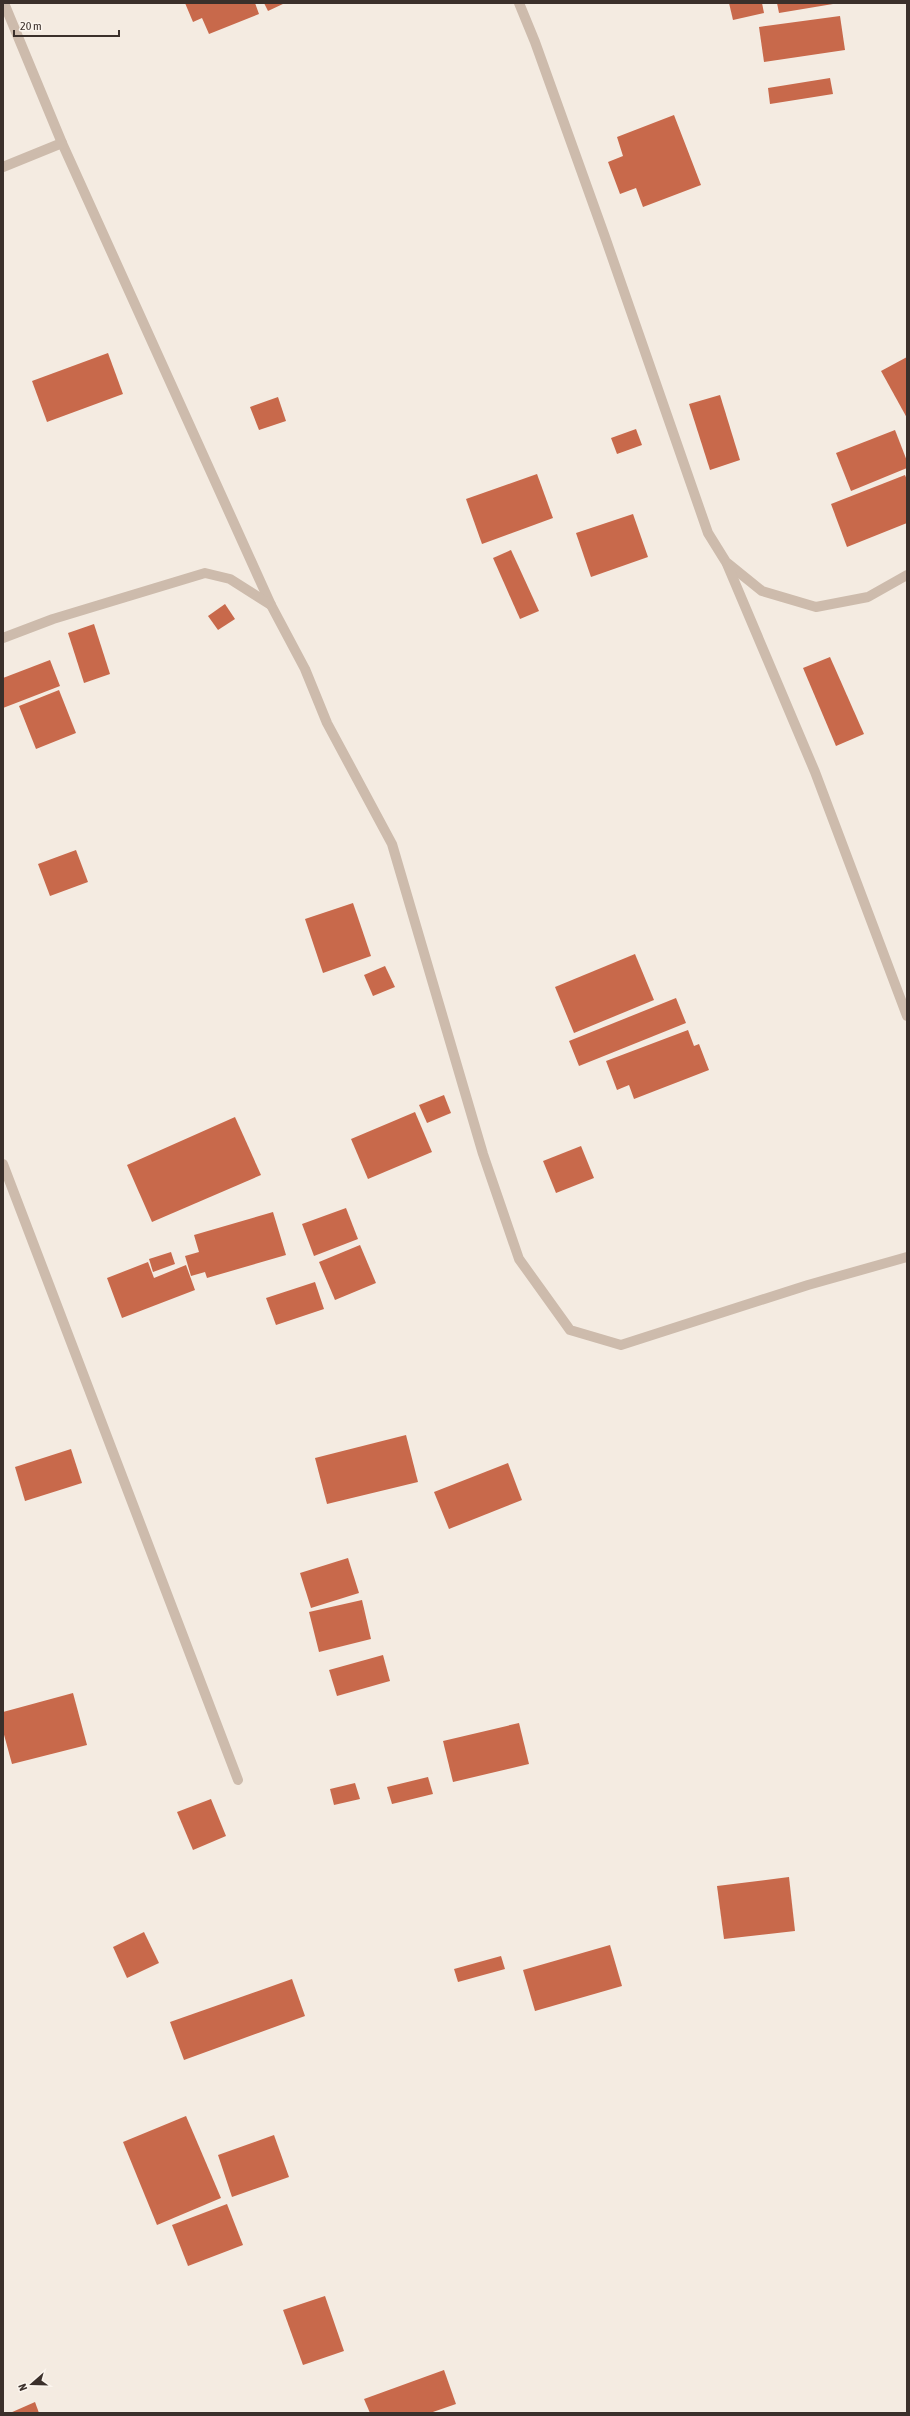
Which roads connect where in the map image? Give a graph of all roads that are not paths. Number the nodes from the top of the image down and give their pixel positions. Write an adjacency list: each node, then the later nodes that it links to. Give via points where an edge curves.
1 (4, 3): 3 (street)
2 (519, 3): 5 (street, via 603,230 708,533)
3 (62, 143): 4 (street); 7 (street)
4 (3, 167)
5 (726, 562): 6 (street, via 762,591 816,607 868,597); 9 (street, via 815,772)
6 (907, 575)
7 (271, 605): 8 (street, via 230,579 205,573 53,619); 11 (street, via 305,669 327,723 392,844 483,1154 519,1259 570,1330 621,1345 808,1285)
8 (3, 638)
9 (907, 1016)
10 (3, 1164): 12 (street)
11 (907, 1257)
12 (238, 1780)

